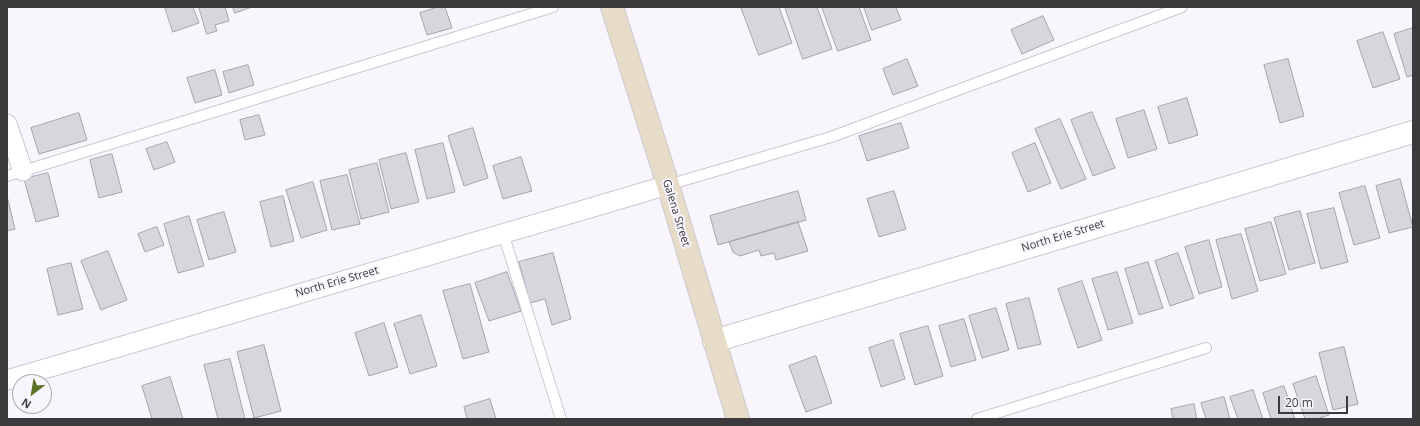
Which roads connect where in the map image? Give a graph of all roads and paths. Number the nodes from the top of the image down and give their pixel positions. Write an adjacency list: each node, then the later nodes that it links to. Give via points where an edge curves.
1 (553, 7): 6 (lane)
2 (612, 7): 7 (main road, Galena Street)
3 (1182, 7): 7 (lane, via 831,137)
4 (7, 124): 6 (street)
5 (1413, 132): 9 (street, North Erie Street)
6 (15, 174)
7 (668, 185): 8 (street, North Erie Street); 9 (main road, Galena Street)
8 (503, 233): 11 (street, North Erie Street); 13 (lane)
9 (714, 340): 12 (main road, Galena Street)
10 (1206, 348): 14 (lane)
11 (7, 380)
12 (735, 418)
13 (561, 419)
14 (977, 419)

